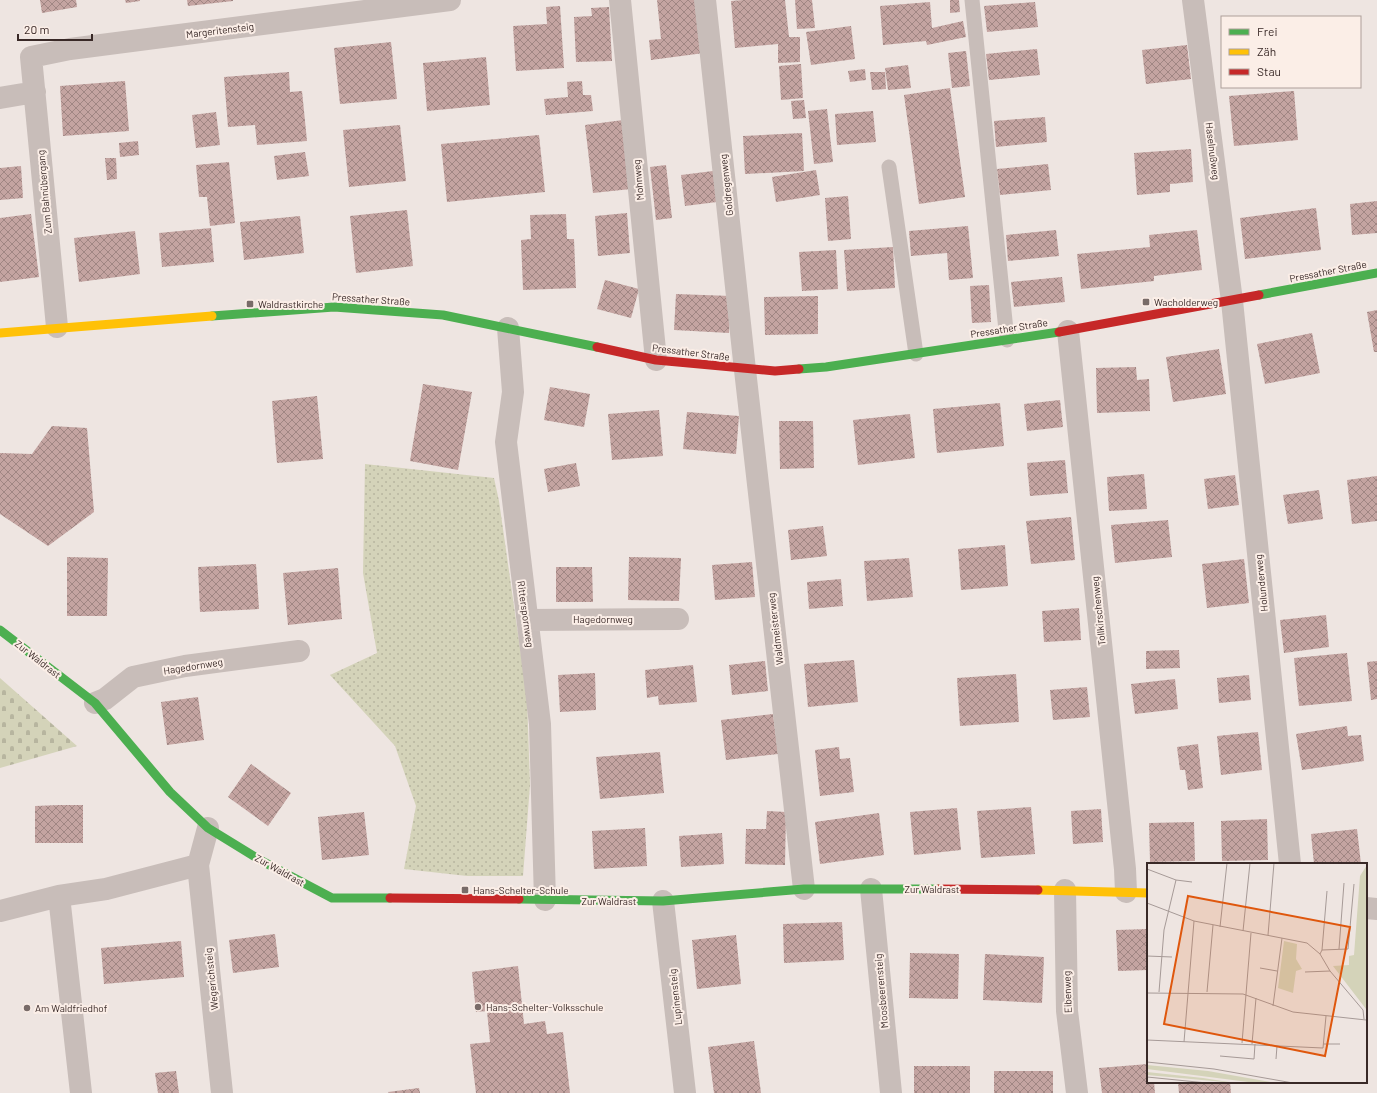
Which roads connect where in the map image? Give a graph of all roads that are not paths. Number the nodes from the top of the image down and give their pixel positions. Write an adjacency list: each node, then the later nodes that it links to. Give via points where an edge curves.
1 (450, 0): 6 (street, Margeritensteig)
2 (620, 0): 19 (street, Mohnweg)
3 (706, 0): 20 (street, Goldregenweg)
4 (972, 0): 17 (lane)
5 (1193, 0): 12 (street, Haselnußweg)
6 (409, 3): 7 (street, Margeritensteig, via 70,49)
7 (31, 57): 8 (street, Zum Bahnübergang)
8 (35, 92): 9 (street); 13 (street, Zum Bahnübergang)
9 (0, 98)
10 (889, 167): 18 (lane)
11 (1377, 273): 12 (street, Pressather Straße)
12 (1232, 301): 15 (street, Pressather Straße); 27 (street, Holunderweg)
13 (57, 327): 14 (street, Pressather Straße, via 334,307 443,315); 16 (street, Pressather Straße)
14 (508, 328): 19 (street, Pressather Straße); 22 (street, Ritterspornweg, via 513,392 506,442)
15 (1068, 331): 17 (street, Pressather Straße); 32 (street, Tollkirschenweg, via 1091,533)
16 (0, 333)
17 (1006, 340): 18 (street, Pressather Straße)
18 (916, 354): 20 (street, Pressather Straße, via 826,367 775,371)
19 (656, 360): 20 (street, Pressather Straße)
20 (745, 370): 29 (street, Waldmeisterweg)
21 (678, 619): 22 (street, Hagedornweg)
22 (528, 620): 35 (street, Ritterspornweg, via 540,724)
23 (0, 630): 25 (street, Zur Waldrast)
24 (299, 651): 25 (street, Hagedornweg, via 185,666 133,677 105,699)
25 (95, 702): 26 (street, Zur Waldrast, via 170,792)
26 (208, 828): 28 (street); 35 (street, Zur Waldrast, via 260,860 332,898)
27 (1290, 863)
28 (198, 865): 34 (street, via 106,889); 41 (street, Wegerichsteig)
29 (804, 889): 30 (street, Zur Waldrast); 36 (street, Zur Waldrast)
30 (871, 889): 31 (street, Zur Waldrast); 43 (street, Moosbeerensteig)
31 (1065, 890): 32 (street, Zur Waldrast); 44 (street, Eibenweg, via 1068,1011)
32 (1126, 892): 33 (street, Zur Waldrast)
33 (1147, 893)
34 (59, 896): 39 (street); 40 (street)
35 (545, 900): 36 (street, Zur Waldrast)
36 (663, 901): 42 (street, Lupinensteig)
37 (1367, 908): 38 (street)
38 (1377, 909)
39 (0, 911)
40 (81, 1093)
41 (222, 1093)
42 (685, 1093)
43 (891, 1093)
44 (1077, 1093)

